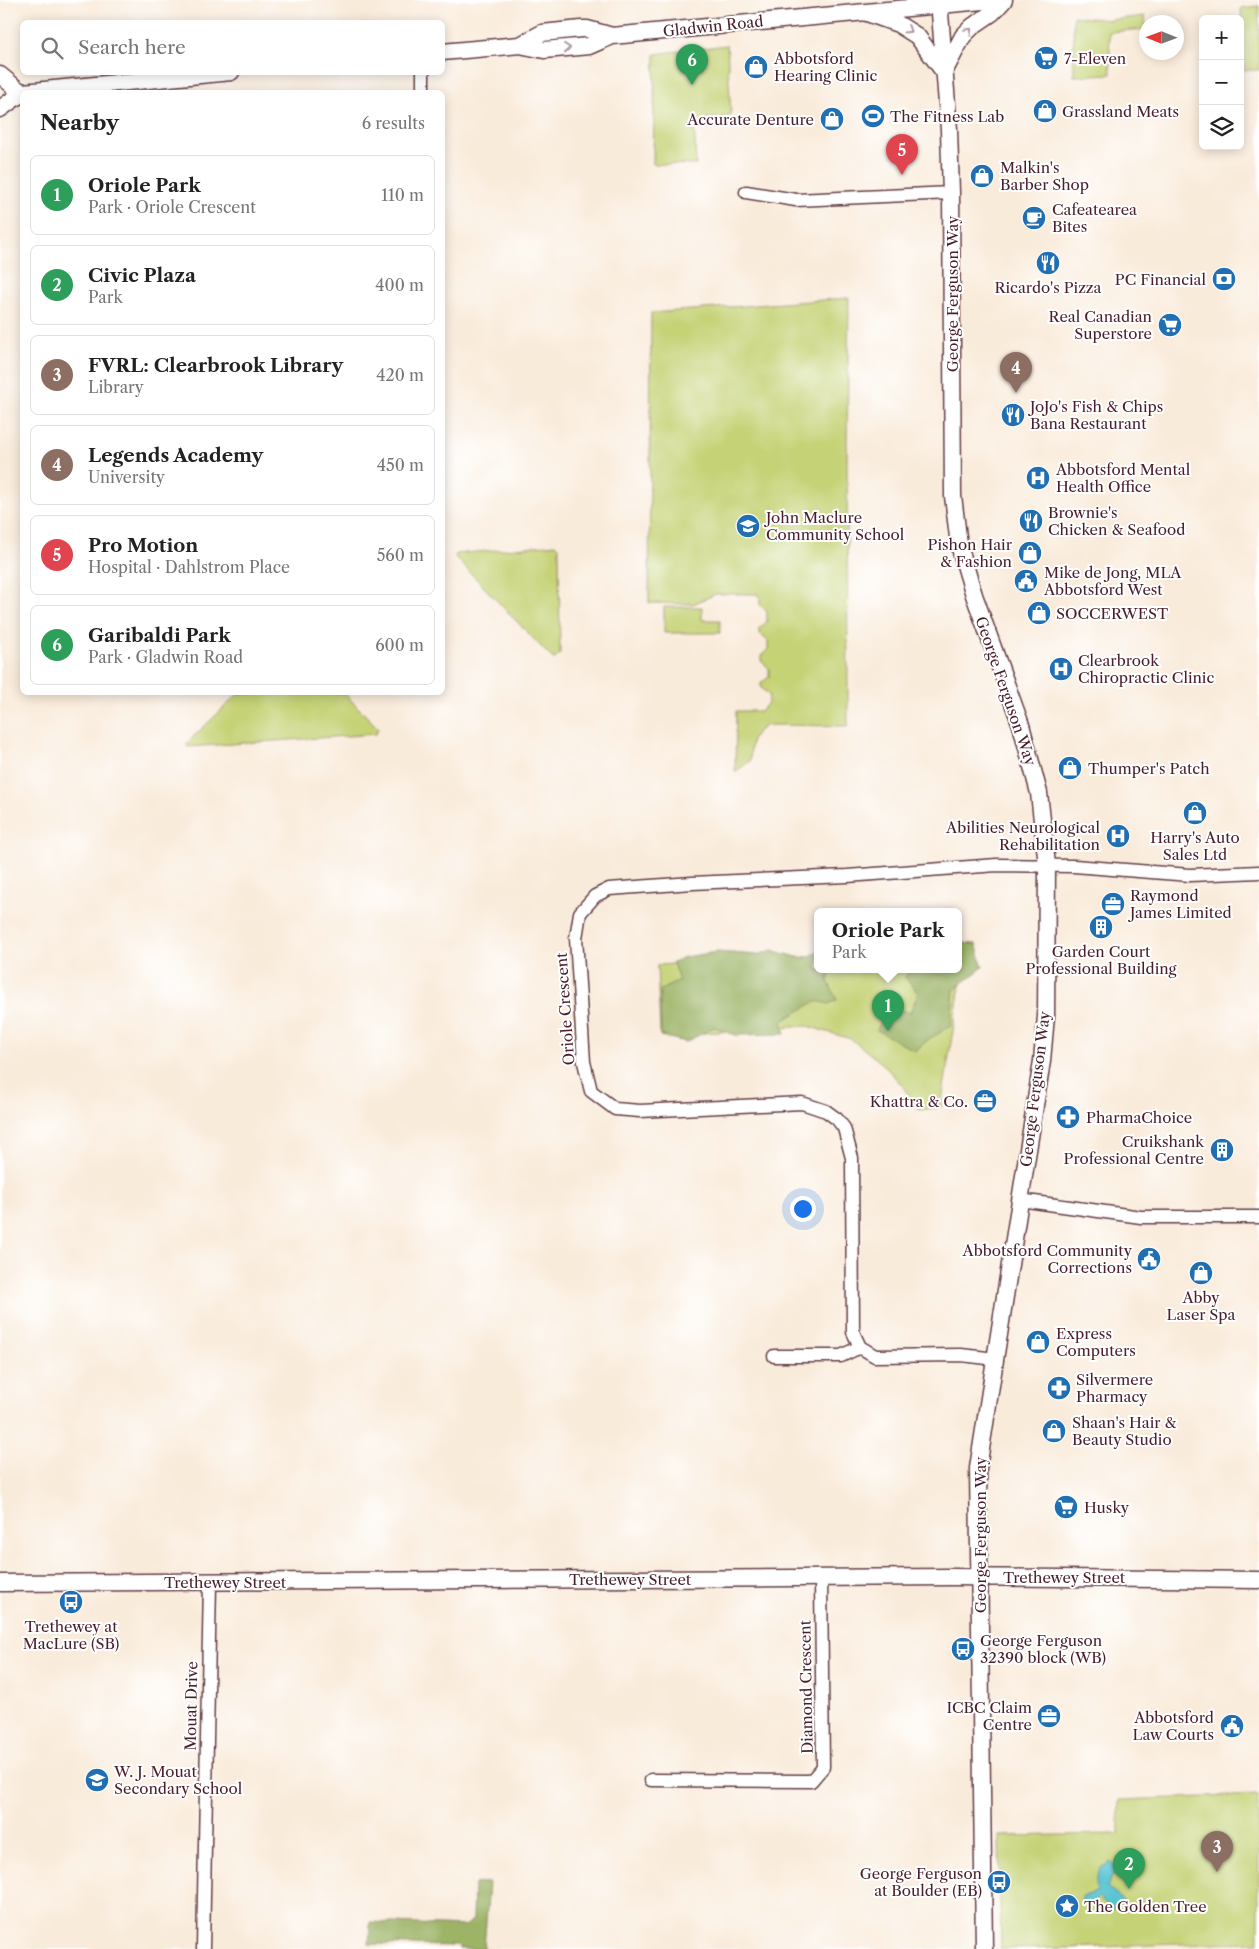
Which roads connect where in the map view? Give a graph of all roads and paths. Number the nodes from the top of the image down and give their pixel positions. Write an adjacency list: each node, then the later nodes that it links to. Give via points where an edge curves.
1 (993, 0): 3 (main road, Gladwin Road)
2 (1004, 0): 6 (main road, one-way to 2, via 963,36)
3 (939, 2): 4 (main road, Gladwin Road); 6 (main road, George Ferguson Way)
4 (863, 12): 5 (main road, Gladwin Road, via 612,36 581,29 542,33 520,44); 6 (main road, one-way to 6, via 907,29 921,41)
5 (445, 52)
6 (944, 72): 18 (main road, George Ferguson Way)
7 (0, 75): 12 (main road)
8 (201, 75): 10 (main road)
9 (423, 75): 11 (street)
10 (52, 90)
11 (423, 90)
12 (20, 91)
13 (20, 93): 14 (main road)
14 (0, 94)
15 (20, 94): 16 (main road)
16 (0, 109)
17 (746, 192): 18 (street, via 796,200)
18 (951, 193): 19 (main road, George Ferguson Way, via 954,518 974,595 1026,740 1038,793)
19 (1047, 865): 20 (street, Oriole Crescent, via 1190,875); 21 (main road, George Ferguson Way, via 1046,1016); 23 (street, Oriole Crescent, via 997,865 623,887 595,896 580,913 576,938 583,1052 591,1091 615,1109 640,1111 802,1103 826,1111 844,1128 852,1158 853,1332)
20 (1259, 872)
21 (1020, 1200): 22 (street, via 1141,1217); 25 (main road, George Ferguson Way)
22 (1259, 1217)
23 (860, 1348): 24 (street, via 841,1356); 25 (street, via 875,1356 961,1355)
24 (774, 1356)
25 (996, 1359): 26 (main road, George Ferguson Way, via 978,1468)
26 (979, 1577): 27 (main road, Trethewey Street); 28 (main road, Trethewey Street); 33 (main road, George Ferguson Way)
27 (821, 1578): 30 (main road, Trethewey Street); 31 (street, Diamond Crescent, via 823,1767 816,1777 811,1781)
28 (1259, 1580)
29 (0, 1583): 30 (main road, Trethewey Street)
30 (210, 1583): 32 (street, Mouat Drive)
31 (651, 1780)
32 (203, 1949)
33 (984, 1949)

